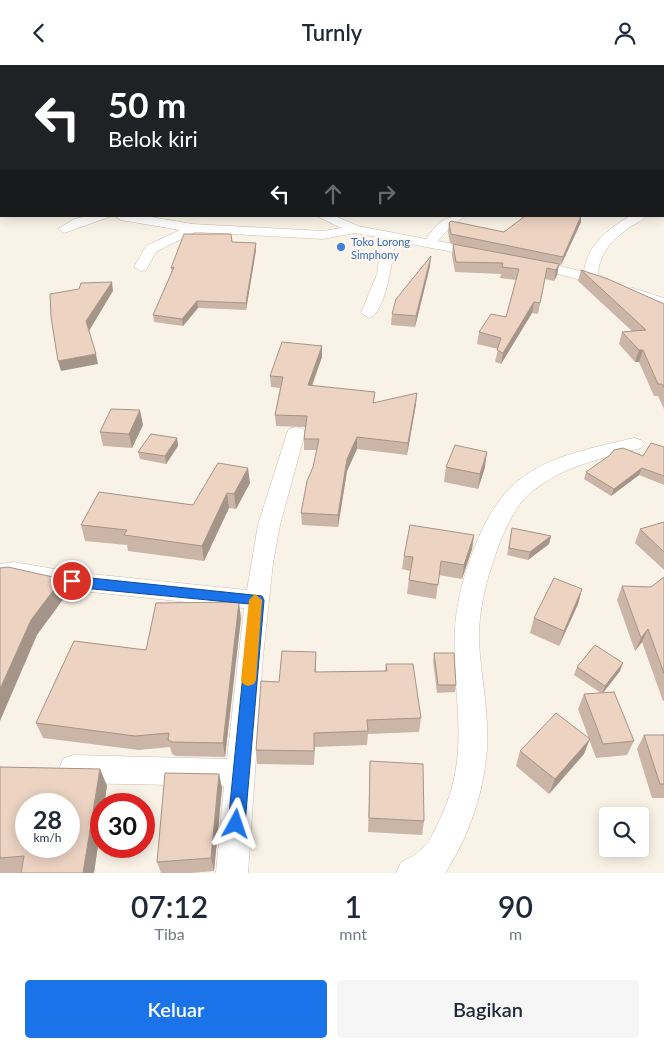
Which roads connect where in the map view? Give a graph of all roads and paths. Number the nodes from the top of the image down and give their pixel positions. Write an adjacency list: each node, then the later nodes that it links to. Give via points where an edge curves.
1 (101, 217): 7 (street)
2 (128, 217): 6 (street)
3 (325, 217): 8 (street)
4 (457, 217): 10 (street, via 444,225)
5 (638, 217): 14 (street, via 599,249 590,265)
6 (193, 227): 8 (street, via 323,235); 13 (street, via 151,249)
7 (64, 229)
8 (355, 229): 9 (street)
9 (390, 237): 10 (street); 16 (street, via 384,274)
10 (429, 243): 11 (street)
11 (496, 256)
12 (516, 260): 14 (street)
13 (141, 267)
14 (594, 278): 15 (street)
15 (664, 303)
16 (369, 313)
17 (296, 433): 20 (street, via 269,525)
18 (634, 444): 24 (street, via 577,460 541,476 518,491 499,523 472,592 468,616 466,656 473,715 470,770 451,833 431,866)
19 (0, 573): 20 (street, via 14,571 72,581)
20 (257, 600): 22 (street)
21 (43, 769): 22 (street)
22 (241, 773): 23 (street)
23 (232, 873)
24 (412, 873)

